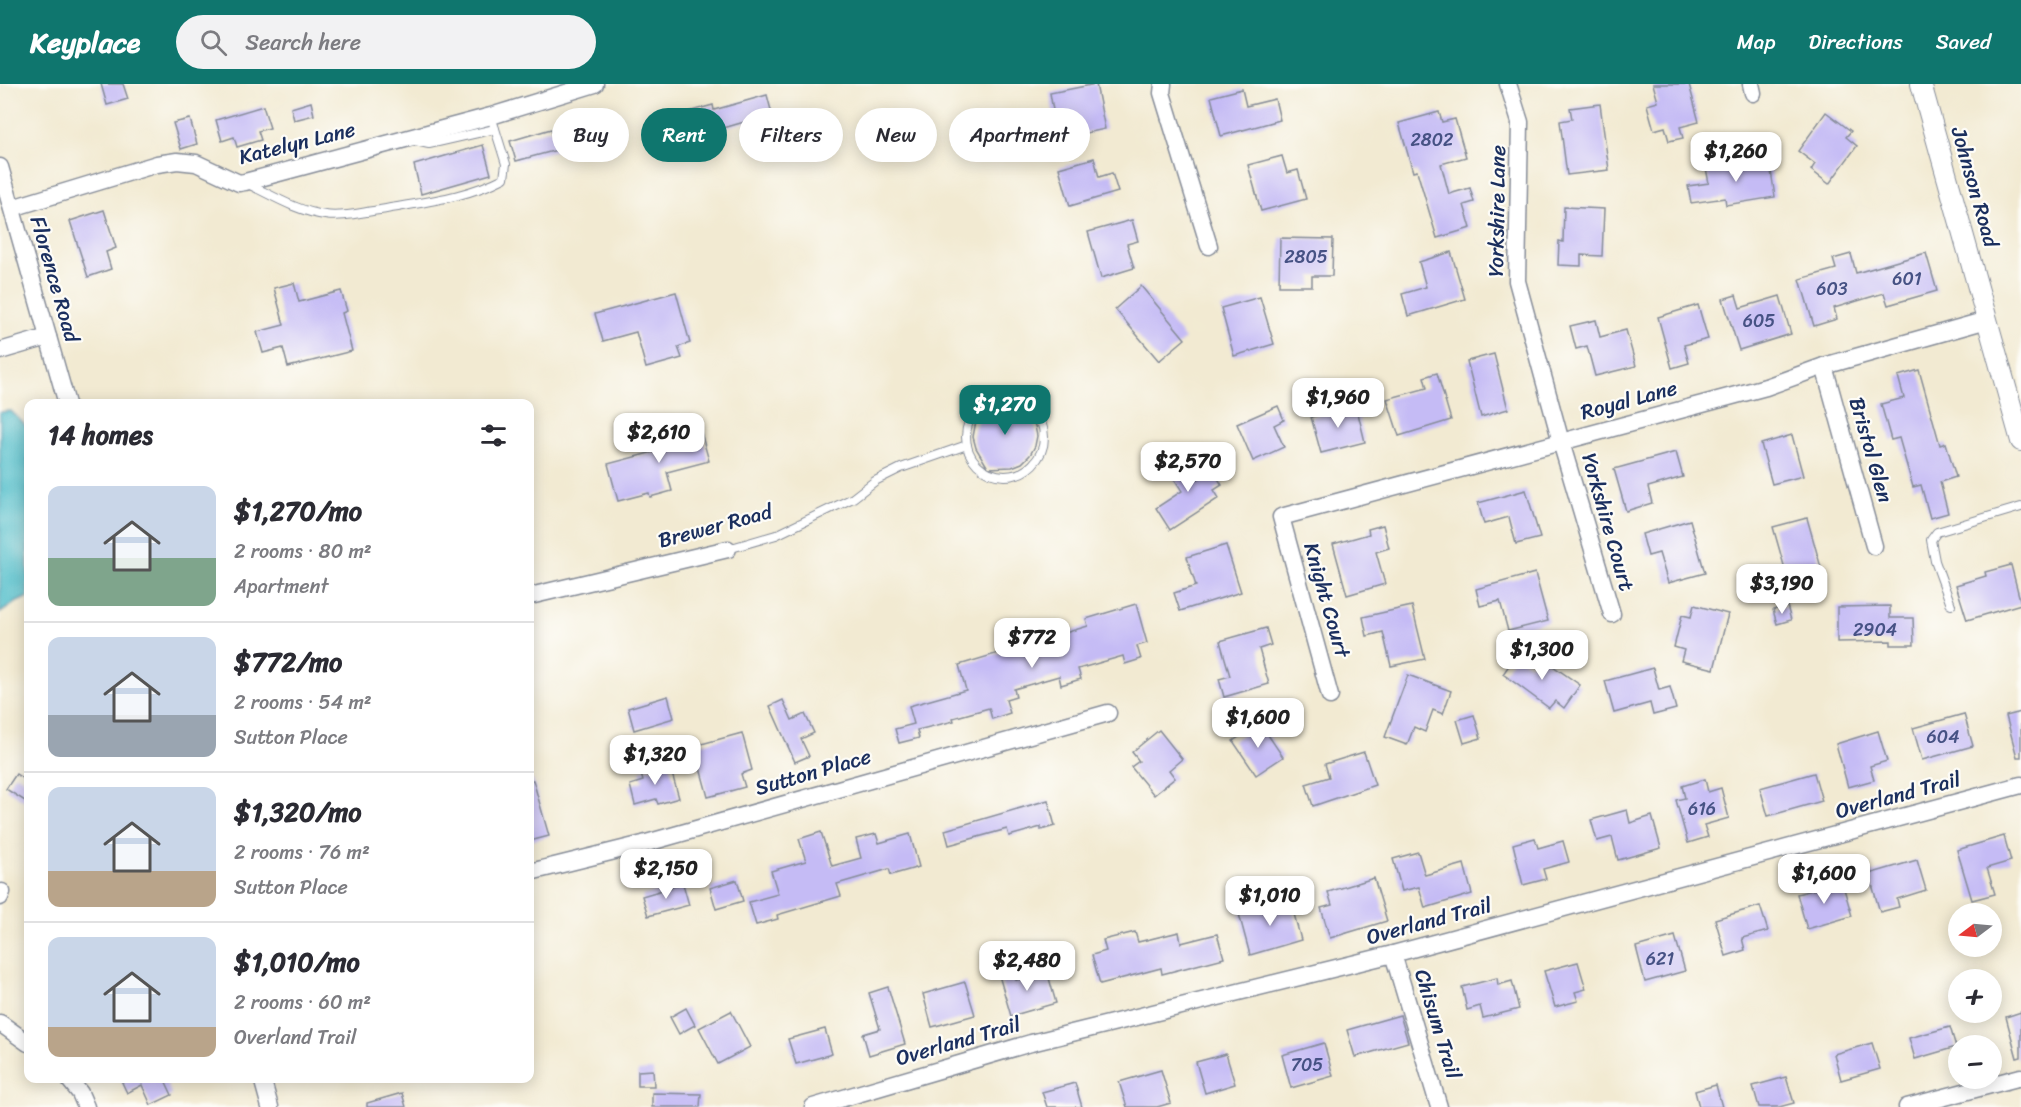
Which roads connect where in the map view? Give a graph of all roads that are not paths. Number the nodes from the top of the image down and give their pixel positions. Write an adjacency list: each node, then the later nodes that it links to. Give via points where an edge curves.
1 (595, 84): 5 (street, Katelyn Lane)
2 (1163, 84): 9 (street, via 1162,93)
3 (1508, 84): 17 (street, Yorkshire Lane, via 1520,122 1517,281)
4 (1921, 84): 10 (street, Johnson Road)
5 (493, 122): 7 (street, Katelyn Lane, via 405,138); 7 (lane, via 506,164 504,177 489,186 447,198 326,216 297,208)
6 (0, 167): 8 (street, Florence Road)
7 (245, 182): 8 (street, Katelyn Lane, via 196,163 177,161)
8 (6, 210): 11 (street, Florence Road)
9 (1209, 246)
10 (1987, 321): 13 (street, Royal Lane); 14 (street, Johnson Road)
11 (48, 337): 12 (street); 15 (street, Florence Road)
12 (0, 351)
13 (1824, 366): 17 (street, Royal Lane, via 1766,387); 21 (street, Bristol Glen)
14 (2015, 398): 16 (street, Johnson Road)
15 (66, 399)
16 (2021, 441)
17 (1561, 442): 20 (street, Royal Lane); 25 (street, Yorkshire Court)
18 (967, 445): 18 (lane, via 976,464 986,472 1011,476 1034,464 1041,453 1043,428 1029,406 1018,400 992,400 972,415); 22 (lane, Brewer Road, via 901,468 853,498 776,535)
19 (2021, 507): 24 (lane, via 1937,532 1931,540)
20 (1281, 517): 26 (street, Knight Court)
21 (1874, 546)
22 (728, 549): 23 (street, Brewer Road)
23 (534, 595)
24 (1951, 605)
25 (1612, 614)
26 (1330, 696)
27 (1108, 713): 29 (street, Sutton Place)
28 (2021, 785): 30 (street, Overland Trail)
29 (534, 871)
30 (1393, 954): 38 (street, Overland Trail, via 1031,1043); 39 (street, Chisum Trail)
31 (0, 1023): 32 (street)
32 (24, 1040)
33 (2021, 1077): 40 (street)
34 (72, 1083): 36 (street)
35 (263, 1083): 37 (street)
36 (86, 1107)
37 (270, 1107)
38 (813, 1107)
39 (1439, 1107)
40 (1907, 1107)

